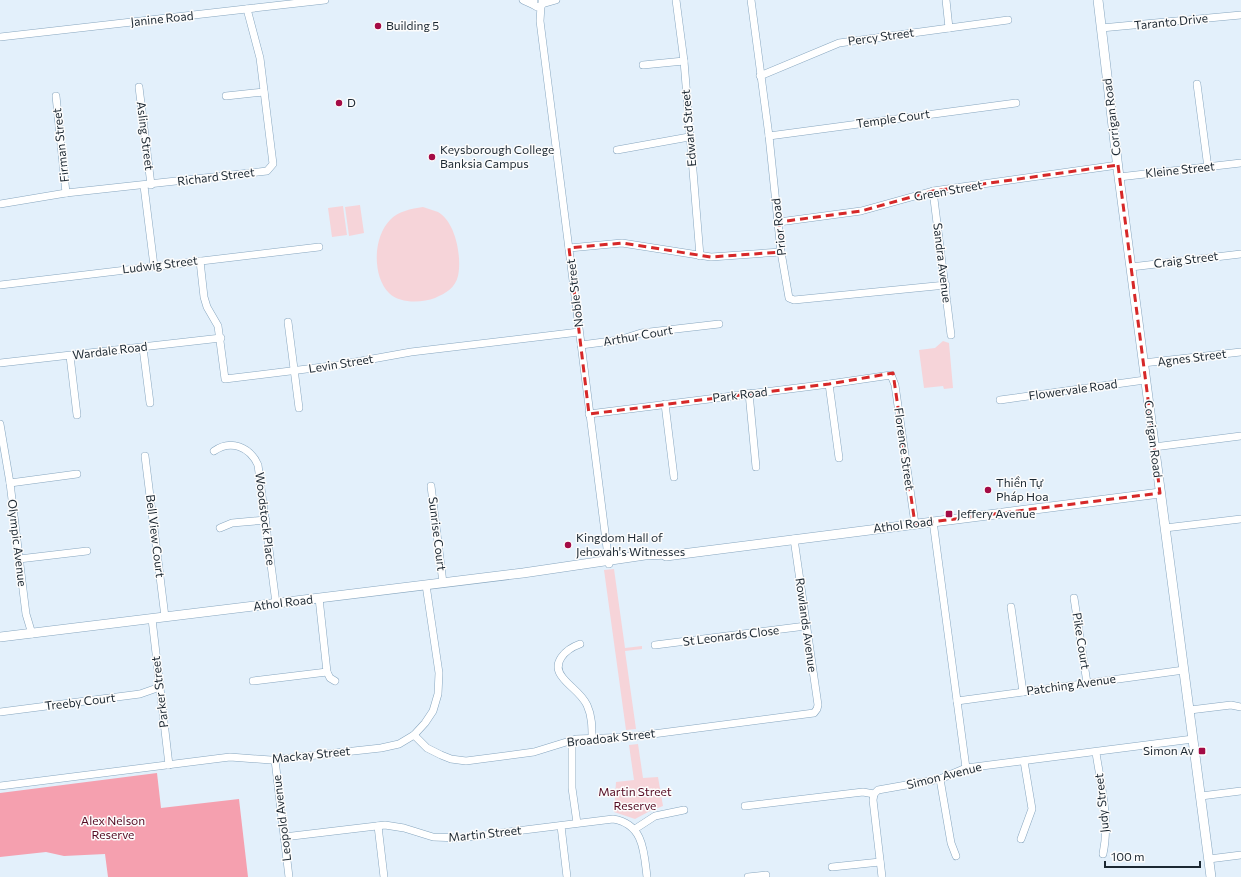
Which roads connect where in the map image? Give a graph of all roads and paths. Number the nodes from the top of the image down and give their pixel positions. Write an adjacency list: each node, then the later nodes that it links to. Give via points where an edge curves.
1 (325, 0): 9 (street, Janine Road)
2 (522, 0): 8 (street)
3 (556, 0): 8 (street)
4 (676, 0): 15 (street, Edward Street)
5 (751, 0): 17 (street, Prior Road)
6 (946, 0): 12 (street)
7 (1098, 0): 13 (main road, Corrigan Road)
8 (538, 4): 37 (street, Noble Street)
9 (247, 9): 14 (street, Janine Road); 20 (street, Richard Street, via 260,58)
10 (1241, 15): 13 (street, Taranto Drive)
11 (1008, 20): 12 (street, Percy Street)
12 (949, 28): 17 (street, Percy Street, via 839,43)
13 (1102, 28): 28 (main road, Corrigan Road)
14 (0, 37)
15 (684, 61): 16 (street); 25 (street, Edward Street)
16 (643, 65)
17 (760, 76): 24 (street, Prior Road)
18 (1197, 84): 29 (street)
19 (139, 87): 31 (street, Asling Street)
20 (264, 92): 22 (street); 31 (street, Richard Street, via 272,164 267,171)
21 (56, 96): 33 (street, Firman Street)
22 (226, 96)
23 (1016, 103): 24 (street, Temple Court)
24 (769, 136): 35 (street, Prior Road)
25 (689, 137): 26 (street); 40 (street, Edward Street)
26 (617, 150)
27 (1241, 163): 29 (street, Kleine Street)
28 (1118, 165): 30 (main road, Corrigan Road); 32 (street, Green Street)
29 (1208, 168): 30 (street, Kleine Street)
30 (1119, 177): 43 (main road, Corrigan Road)
31 (148, 186): 33 (street, Richard Street); 42 (street, Asling Street)
32 (933, 191): 35 (street, Green Street, via 861,211); 45 (street, Sandra Avenue)
33 (66, 194): 34 (street, Richard Street)
34 (0, 204)
35 (779, 222): 38 (street, Prior Road)
36 (319, 246): 41 (street, Ludwig Street)
37 (569, 248): 40 (street, via 622,243); 48 (street, Noble Street)
38 (781, 252): 40 (street, via 724,257); 45 (street, Prior Road, via 787,292 794,300)
39 (1241, 254): 43 (street, Craig Street)
40 (700, 256)
41 (200, 261): 42 (street, Ludwig Street); 50 (street, Levin Street, via 204,297 218,326)
42 (154, 266): 44 (street, Ludwig Street)
43 (1131, 267): 56 (main road, Corrigan Road)
44 (0, 285)
45 (946, 285): 49 (street, Sandra Avenue)
46 (288, 322): 57 (street)
47 (719, 324): 51 (street, Arthur Court, via 641,333 619,340)
48 (579, 332): 51 (street, Noble Street); 57 (street, Levin Street, via 411,352)
49 (951, 335)
50 (220, 338): 52 (street, Wardale Road); 57 (street, Levin Street, via 225,379)
51 (581, 345): 66 (street, Noble Street)
52 (143, 348): 54 (street, Wardale Road); 63 (street)
53 (1241, 352): 56 (street, Agnes Street)
54 (70, 356): 55 (street, Wardale Road); 67 (street)
55 (0, 363)
56 (1143, 364): 59 (main road, Corrigan Road)
57 (296, 371): 65 (street)
58 (891, 375): 60 (street, Park Road); 83 (street, Florence Street, via 895,385)
59 (1146, 380): 62 (street, Flowervale Road); 70 (main road, Corrigan Road)
60 (829, 384): 61 (street, Park Road); 73 (street)
61 (749, 393): 64 (street, Park Road); 74 (street)
62 (1000, 400)
63 (150, 403)
64 (665, 404): 66 (street, Park Road); 76 (street)
65 (299, 408)
66 (589, 414): 89 (street, Noble Street)
67 (77, 415)
68 (0, 424): 77 (street, Olympic Avenue)
69 (1241, 436): 70 (street)
70 (1154, 447): 79 (main road, Corrigan Road)
71 (214, 451): 81 (street, Woodstock Place, via 225,446 238,446 254,457 259,469)
72 (144, 456): 96 (street, Bell View Court)
73 (839, 458)
74 (756, 467)
75 (77, 474): 77 (street)
76 (674, 478)
77 (10, 483): 88 (street, Olympic Avenue)
78 (431, 486): 90 (street, Sunrise Court)
79 (1160, 494): 82 (main road, Athol Road); 85 (main road, Corrigan Road)
80 (1241, 519): 85 (street)
81 (266, 520): 84 (street, via 232,523); 94 (street, Woodstock Place)
82 (933, 521): 83 (main road, Athol Road); 110 (street)
83 (914, 524): 86 (main road, Athol Road)
84 (220, 528)
85 (1165, 528): 103 (main road, Corrigan Road)
86 (794, 539): 89 (main road, Athol Road, via 670,554 646,560); 98 (street, Rowlands Avenue)
87 (87, 551): 88 (street)
88 (19, 559): 99 (street, Olympic Avenue)
89 (609, 562): 90 (main road, Athol Road)
90 (443, 583): 91 (main road, Athol Road)
91 (426, 585): 92 (main road, Athol Road); 115 (street, Mackay Street, via 439,686 433,711)
92 (319, 598): 94 (main road, Athol Road); 104 (street)
93 (1074, 598): 107 (street, Pike Court)
94 (276, 603): 96 (main road, Athol Road)
95 (1011, 607): 109 (street)
96 (165, 617): 97 (main road, Athol Road)
97 (152, 618): 99 (main road, Athol Road); 108 (street, Parker Street)
98 (806, 626): 102 (street, St Leonards Close); 113 (street, Rowlands Avenue, via 818,705)
99 (28, 634): 100 (main road, Athol Road)
100 (0, 637)
101 (580, 644): 116 (street, via 562,655 559,669 564,680 575,688 587,704 591,716)
102 (655, 645)
103 (1184, 670): 107 (street, Patching Avenue); 112 (main road, Corrigan Road)
104 (327, 672): 105 (street, via 330,678); 106 (street)
105 (335, 680)
106 (253, 681)
107 (1087, 683): 109 (street, Patching Avenue)
108 (160, 687): 114 (street, Treeby Court, via 140,694); 122 (street, Parker Street)
109 (1022, 692): 110 (street, Patching Avenue)
110 (957, 700): 123 (street)
111 (1241, 707): 112 (street, via 1231,705)
112 (1190, 710): 117 (main road, Corrigan Road)
113 (816, 711): 116 (street, Broadoak Street, via 810,714 634,736)
114 (0, 712)
115 (414, 735): 118 (street, Broadoak Street, via 427,748 441,756 462,760 534,752); 120 (street, Mackay Street, via 399,744 387,747)
116 (592, 738): 118 (street, Broadoak Street)
117 (1193, 739): 119 (street, Simon Avenue); 128 (main road, Corrigan Road)
118 (572, 740): 131 (street, via 572,783)
119 (1096, 753): 121 (street, Simon Avenue); 137 (street, Judy Street, via 1106,832)
120 (275, 760): 122 (street, Mackay Street, via 236,757); 135 (street, Leopold Avenue)
121 (1024, 761): 123 (street, Simon Avenue); 136 (street, via 1032,809)
122 (169, 765): 125 (street, Mackay Street)
123 (966, 768): 124 (street, Simon Avenue)
124 (940, 779): 127 (street, Simon Avenue, via 878,790); 139 (street, via 951,843)
125 (0, 786)
126 (1241, 792): 128 (street)
127 (874, 794): 129 (street, Simon Avenue, via 863,792); 141 (street, via 872,800)
128 (1201, 796): 140 (main road, Corrigan Road)
129 (745, 806)
130 (684, 810): 134 (street, via 655,816)
131 (577, 823): 133 (street, Martin Street); 134 (street, Martin Street, via 613,819 623,821)
132 (378, 826): 133 (street, Martin Street, via 396,827 449,839); 135 (street, Martin Street); 145 (street)
133 (561, 826): 146 (street)
134 (634, 829): 147 (street, via 643,844)
135 (284, 837): 144 (street, Leopold Avenue)
136 (1021, 839)
137 (1103, 854)
138 (1241, 855): 140 (street)
139 (956, 856)
140 (1209, 859): 150 (main road, Corrigan Road)
141 (880, 862): 142 (street); 149 (street)
142 (832, 867)
143 (766, 875): 148 (street)
144 (289, 877)
145 (384, 877)
146 (568, 877)
147 (647, 877)
148 (748, 877)
149 (882, 877)
150 (1211, 877)

